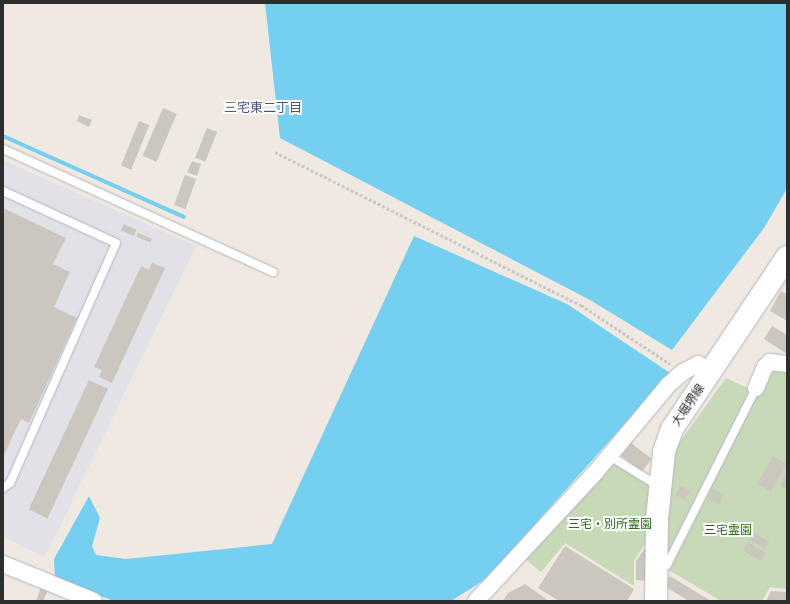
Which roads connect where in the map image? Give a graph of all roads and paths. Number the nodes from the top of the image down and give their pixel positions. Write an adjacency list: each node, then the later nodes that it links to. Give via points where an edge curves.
1 (3, 150): 5 (lane)
2 (275, 152): 8 (path, via 581,306)
3 (3, 191): 11 (lane, via 116,243 10,483)
4 (787, 257): 7 (main road, 大堀堺線)
5 (274, 272)
6 (787, 364): 9 (street, via 770,362 765,367)
7 (712, 371): 8 (street, via 698,364); 12 (main road, 大堀堺線, via 672,429 664,452)
8 (683, 372): 10 (street, via 668,385)
9 (756, 388): 14 (lane, via 668,565)
10 (610, 456): 12 (lane); 16 (street)
11 (3, 488)
12 (660, 488): 14 (main road, 大堀堺線)
13 (3, 564): 15 (street)
14 (656, 567): 17 (main road, 大堀堺線)
15 (94, 601)
16 (476, 601)
17 (656, 601)

